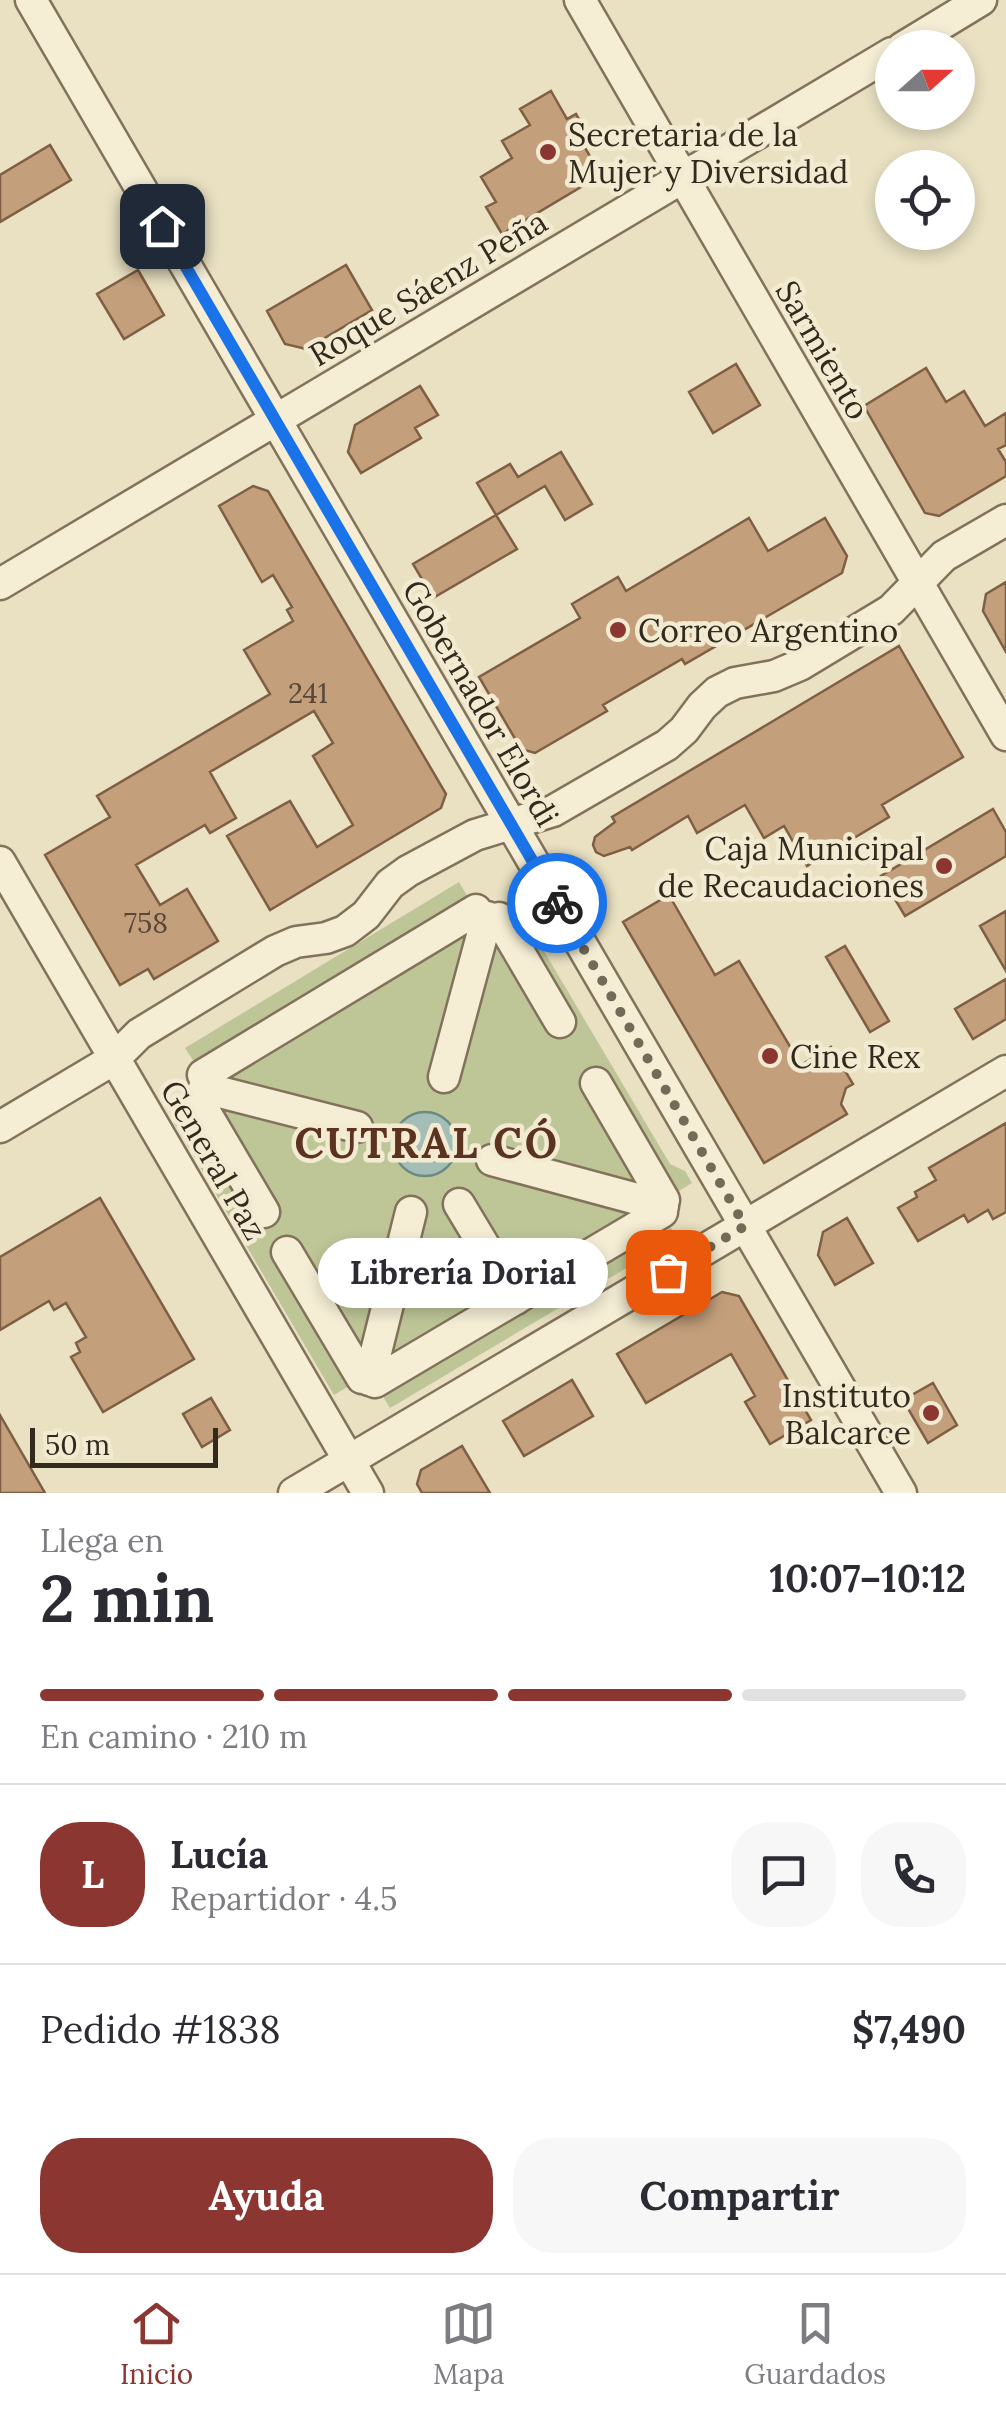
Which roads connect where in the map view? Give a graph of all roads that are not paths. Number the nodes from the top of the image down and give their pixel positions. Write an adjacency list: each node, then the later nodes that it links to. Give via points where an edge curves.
1 (31, 0): 7 (street, Gobernador Elordi)
2 (580, 0): 6 (street, Sarmiento)
3 (982, 0): 4 (street)
4 (932, 30)
5 (875, 63): 6 (street, Roque Sáenz Peña)
6 (683, 178): 7 (street, Roque Sáenz Peña); 9 (street, Sarmiento)
7 (276, 420): 10 (street, Roque Sáenz Peña); 12 (street, Gobernador Elordi)
8 (1006, 520): 9 (street, via 944,556)
9 (918, 583): 11 (street, Sarmiento); 12 (street, via 891,610 800,664 724,688 666,745 556,809)
10 (0, 584)
11 (1006, 735)
12 (511, 824): 16 (street, via 408,871 351,928 275,951 139,1034); 28 (street, Gobernador Elordi)
13 (0, 862): 16 (street, General Paz)
14 (487, 915): 15 (street); 18 (street); 20 (street)
15 (560, 1022)
16 (114, 1059): 21 (street); 32 (street, General Paz)
17 (1006, 1071): 28 (street)
18 (444, 1077)
19 (596, 1082): 25 (street)
20 (201, 1088): 22 (street); 26 (street)
21 (0, 1127)
22 (357, 1127)
23 (492, 1160): 25 (street)
24 (459, 1204): 30 (street)
25 (663, 1206): 30 (street)
26 (264, 1212)
27 (410, 1212): 31 (street)
28 (745, 1226): 32 (street); 35 (street, Gobernador Elordi)
29 (287, 1252): 31 (street)
30 (516, 1298): 31 (street)
31 (368, 1380)
32 (349, 1460): 33 (street); 34 (street, General Paz)
33 (294, 1493)
34 (368, 1493)
35 (901, 1493)

